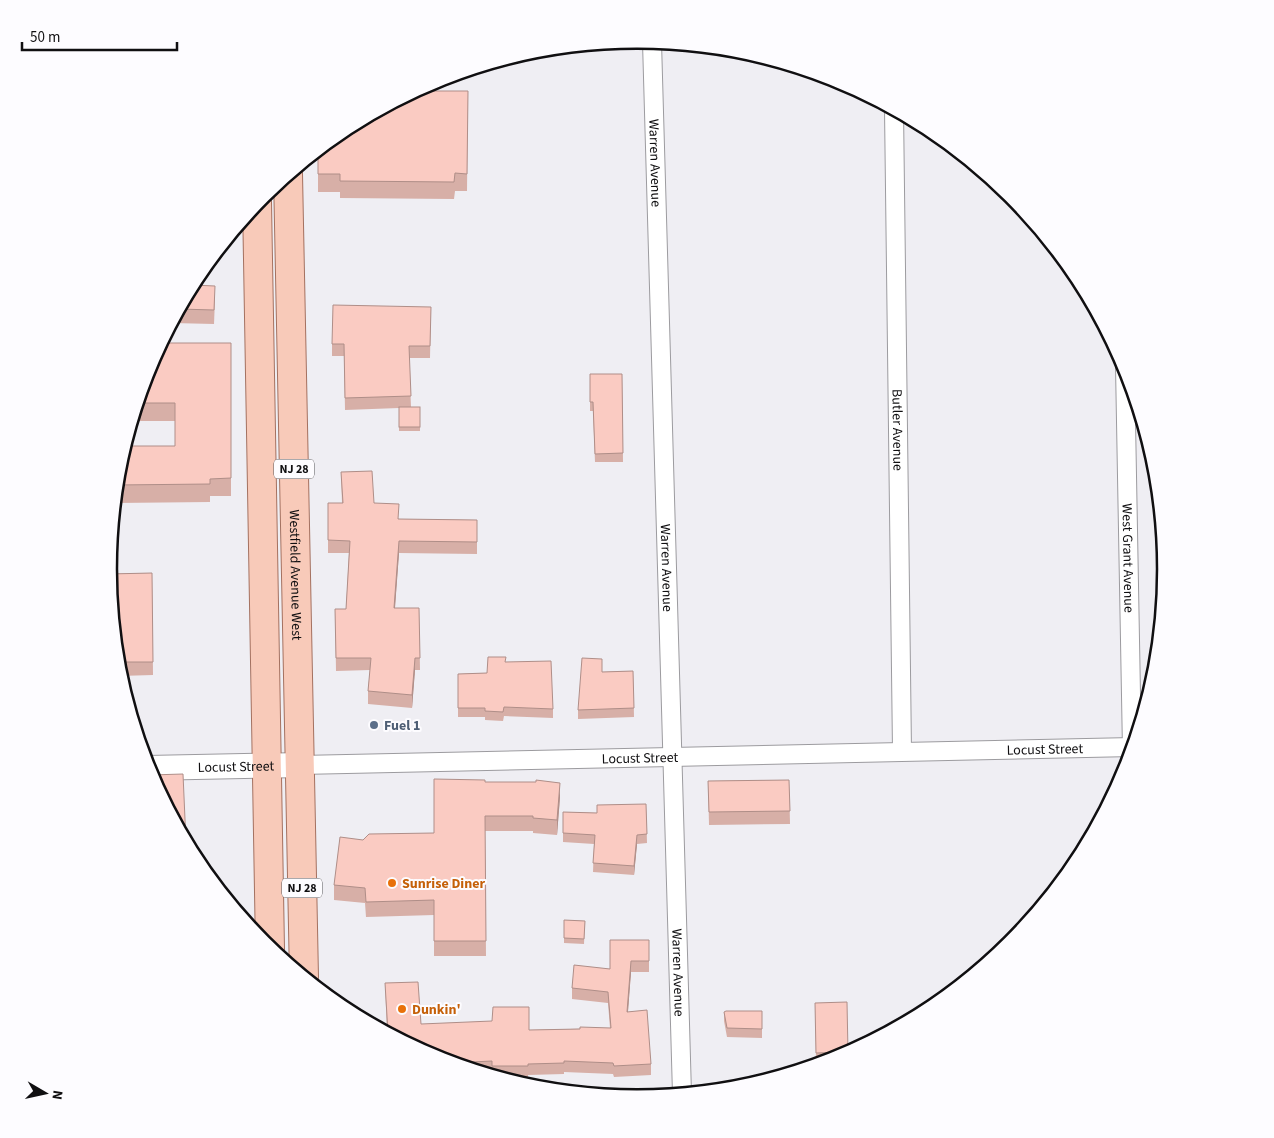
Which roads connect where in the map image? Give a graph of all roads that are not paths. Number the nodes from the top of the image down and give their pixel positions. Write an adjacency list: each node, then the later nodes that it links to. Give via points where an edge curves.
1 (652, 49): 11 (street, Warren Avenue)
2 (894, 116): 10 (street, Butler Avenue)
3 (288, 183): 6 (main road, Westfield Avenue West / NJ 28)
4 (257, 214): 5 (main road, NJ 28)
5 (258, 242): 6 (main road); 13 (main road, NJ 28)
6 (290, 242): 12 (main road, Westfield Avenue West / NJ 28)
7 (1125, 390): 8 (street, West Grant Avenue)
8 (1132, 731)
9 (1125, 748): 10 (street, Locust Street)
10 (902, 751): 11 (street, Locust Street)
11 (673, 756): 12 (street, Locust Street); 17 (street, Warren Avenue)
12 (300, 765): 13 (street, Locust Street); 16 (main road, Westfield Avenue West / NJ 28)
13 (266, 766): 14 (street, Locust Street); 15 (main road, NJ 28)
14 (156, 768)
15 (270, 938)
16 (304, 968)
17 (682, 1087)

